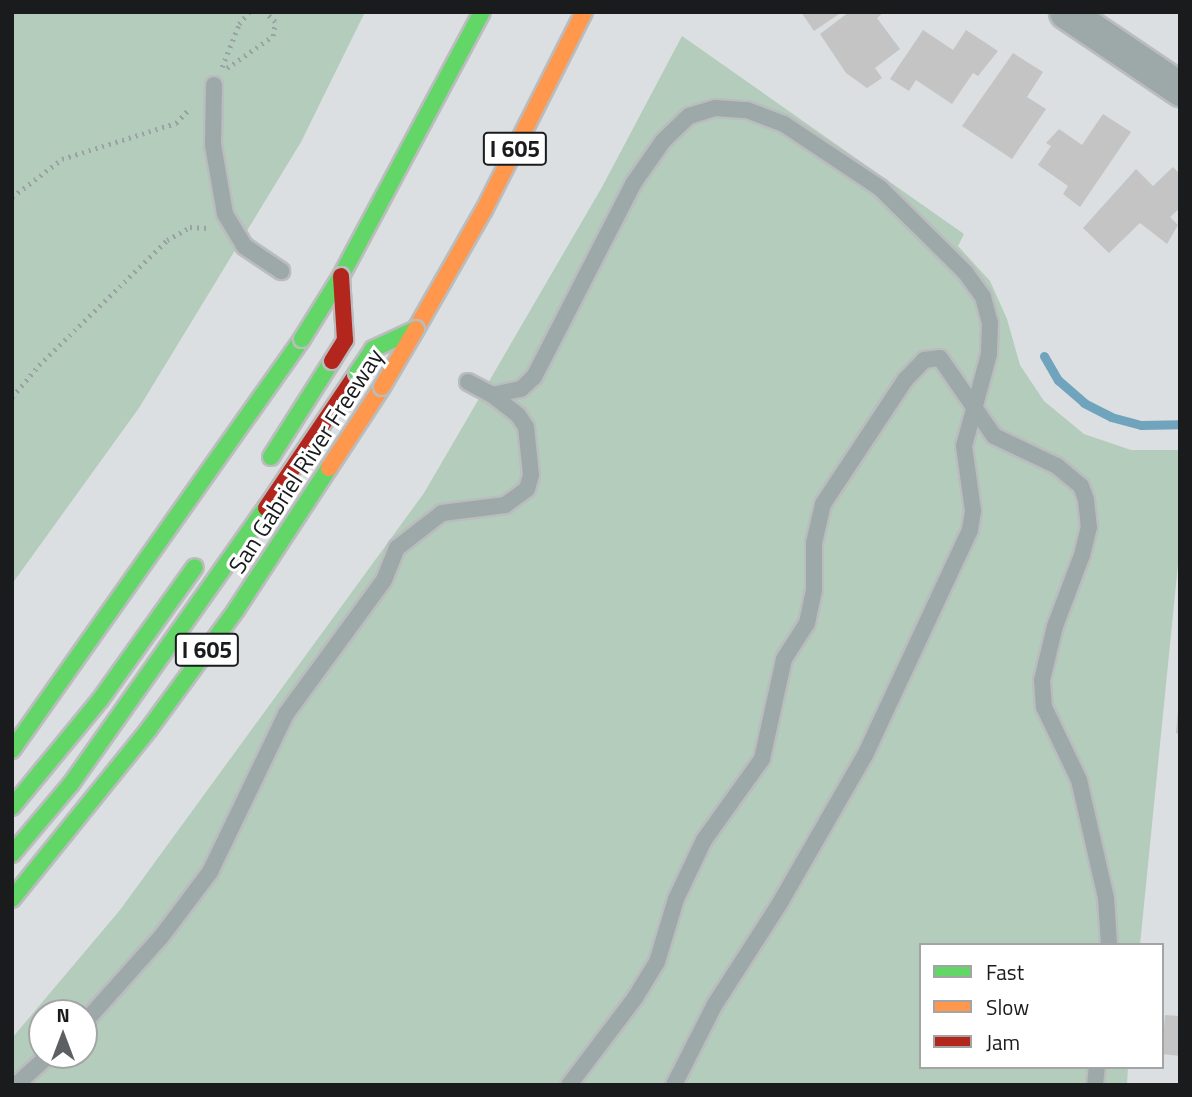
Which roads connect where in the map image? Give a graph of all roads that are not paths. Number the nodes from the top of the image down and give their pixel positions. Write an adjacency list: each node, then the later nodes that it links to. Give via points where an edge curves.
1 (482, 12): 7 (highway)
2 (584, 12): 8 (highway, San Gabriel River Freeway / I 605)
3 (1066, 12): 5 (street)
4 (214, 85): 6 (lane, via 211,105 225,214 244,246)
5 (1180, 89)
6 (281, 271)
7 (341, 276): 12 (highway, bridge, via 345,340); 14 (highway, bridge, via 302,339)
8 (416, 328): 16 (highway, bridge, via 373,349 183,631 71,784); 17 (highway, San Gabriel River Freeway / I 605, bridge, via 236,610 141,739)
9 (468, 382): 10 (lane)
10 (492, 395): 11 (lane, via 521,388 534,377 633,184 663,141 689,116 715,108 747,110 823,146 880,187 965,272 983,297 990,323 989,354); 19 (lane, via 526,427 531,475 527,489 505,505 442,513 397,548 384,580 286,714 209,872 161,937)
11 (975, 409): 18 (lane, via 995,436 1057,466 1081,486 1086,500 1089,527 1042,680 1044,707 1079,780 1106,898); 22 (lane, via 940,358 924,360 905,380 823,504 814,543 814,590 807,623 784,659 762,760 704,839 676,899 652,971); 23 (lane, via 964,446 973,511 970,530 865,755 714,1006)
12 (258, 477)
13 (204, 556): 15 (highway, via 100,700)
14 (12, 750)
15 (12, 807)
16 (12, 854)
17 (12, 899)
18 (1109, 943)
19 (98, 1007)
20 (34, 1069): 21 (lane)
21 (16, 1085)
22 (569, 1085)
23 (674, 1085)

